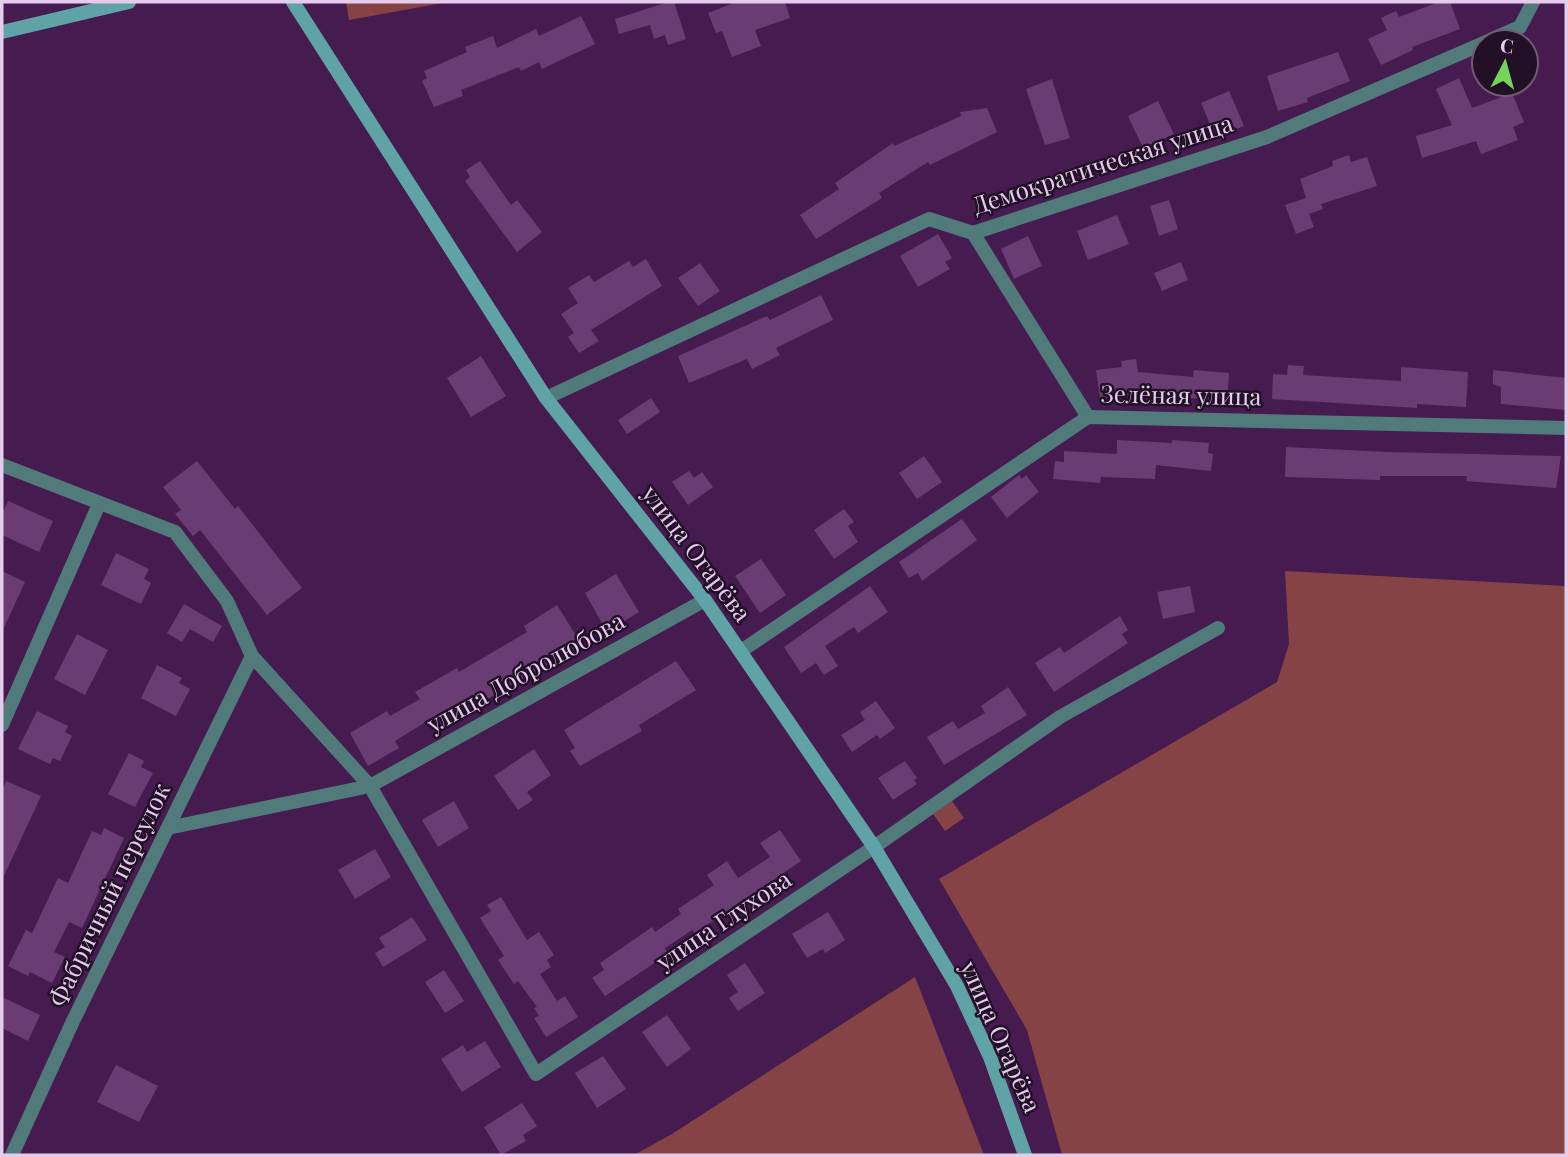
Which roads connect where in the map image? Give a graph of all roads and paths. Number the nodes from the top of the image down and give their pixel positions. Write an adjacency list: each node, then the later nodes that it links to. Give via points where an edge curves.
1 (129, 2): 5 (main road)
2 (293, 2): 8 (main road, улица Огарёва)
3 (1533, 2): 4 (street, Демократическая улица)
4 (1518, 28)
5 (2, 32)
6 (1470, 49): 7 (street, Демократическая улица, via 1267,137)
7 (974, 233): 8 (street, Демократическая улица, via 929,219); 9 (street)
8 (546, 398): 13 (main road, улица Огарёва)
9 (1087, 417): 10 (street, Зелёная улица); 15 (street, Зелёная улица)
10 (1566, 428)
11 (2, 465): 12 (street)
12 (99, 504): 16 (street, via 175,532 228,601); 17 (street)
13 (705, 600): 15 (main road, улица Огарёва); 18 (street, улица Добролюбова)
14 (1218, 628): 20 (street, улица Глухова, via 1060,717)
15 (741, 651): 20 (main road, улица Огарёва)
16 (252, 656): 18 (street); 19 (street, Фабричный переулок)
17 (2, 725)
18 (370, 786): 19 (street, улица Добролюбова); 20 (street, улица Глухова, via 537,1074)
19 (168, 828): 21 (street, Фабричный переулок)
20 (874, 848): 22 (main road, улица Огарёва, via 957,986 990,1057)
21 (12, 1155)
22 (1024, 1155)

